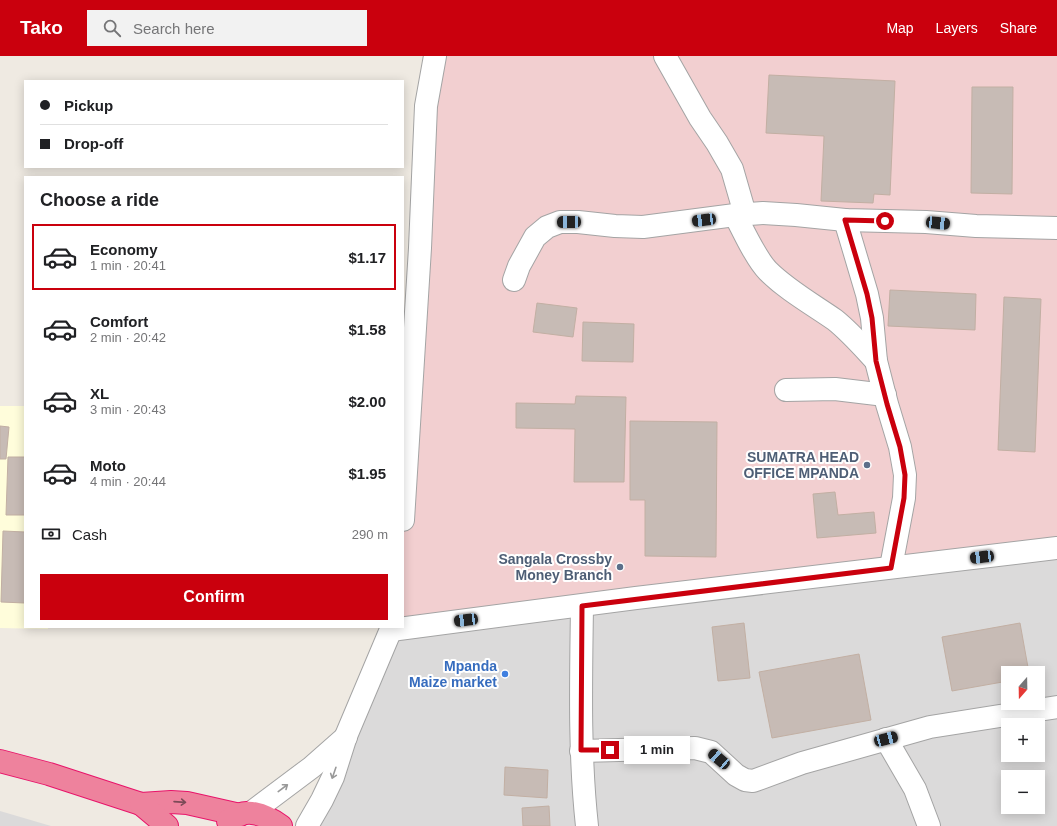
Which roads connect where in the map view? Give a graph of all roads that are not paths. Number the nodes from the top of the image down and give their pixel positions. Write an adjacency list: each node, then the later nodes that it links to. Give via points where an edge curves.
1 (435, 56): 10 (street, via 426,106)
2 (666, 56): 3 (street, via 700,118 732,168)
3 (740, 214): 4 (street, via 763,212); 6 (street, via 643,227 560,222 547,227 535,237); 7 (street, via 747,239 767,270 812,306 836,321 858,340)
4 (845, 220): 5 (street); 7 (street, via 867,294)
5 (1057, 228)
6 (514, 280)
7 (876, 361): 9 (street)
8 (786, 390): 9 (street, via 835,389)
9 (885, 395): 12 (street, via 905,475 904,498)
10 (404, 504)
11 (1057, 548): 12 (street)
12 (891, 568): 13 (street)
13 (582, 606): 14 (street); 19 (street)
14 (404, 627)
15 (391, 629): 17 (street)
16 (1057, 707): 18 (street, via 930,727)
17 (346, 736): 22 (street, one-way to 17, via 312,767); 26 (street, one-way to 26, via 333,777)
18 (886, 739): 19 (street, via 802,763 753,781 736,775 711,752 695,748); 28 (street, via 915,789)
19 (581, 750): 27 (street)
20 (0, 761): 21 (highway)
21 (141, 804): 22 (highway, one-way to 22, via 187,803); 23 (highway)
22 (246, 813): 24 (highway, via 230,819); 25 (highway, via 269,817)
23 (167, 826)
24 (222, 826)
25 (281, 826)
26 (307, 826)
27 (587, 826)
28 (929, 826)

